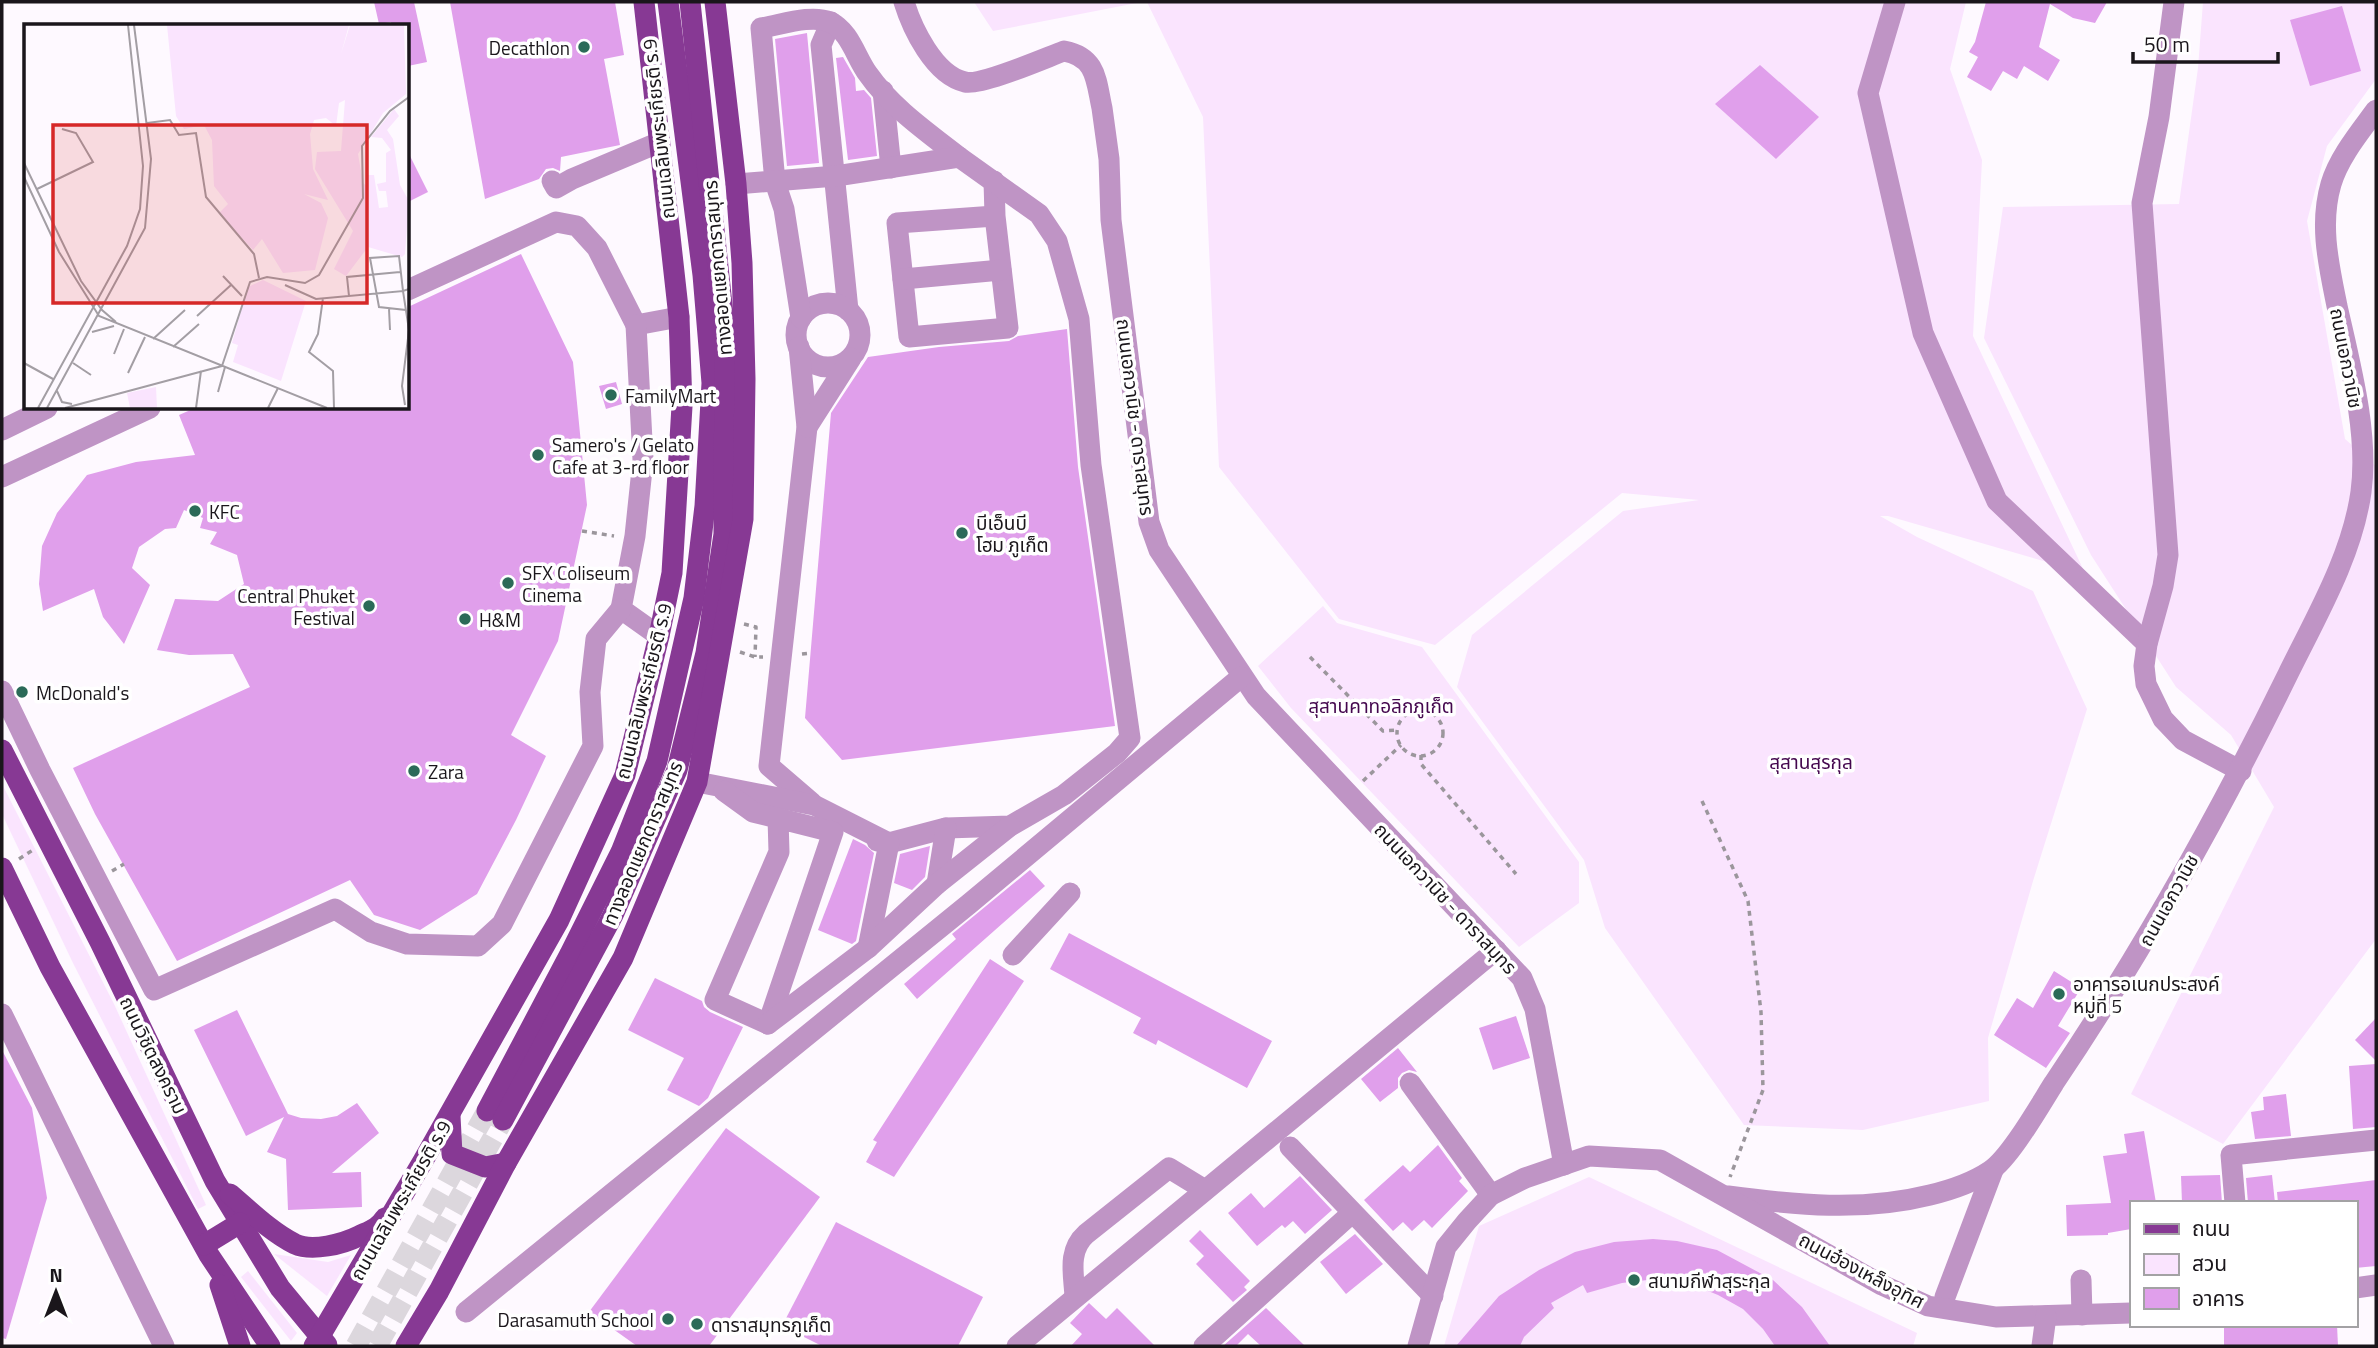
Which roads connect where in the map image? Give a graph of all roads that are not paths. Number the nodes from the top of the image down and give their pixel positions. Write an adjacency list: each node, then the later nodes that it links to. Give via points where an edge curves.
1 (644, 2): 11 (main road, ถนนเฉลิมพระเกียรติ ร.9)
2 (668, 2): 3 (main road, ทางลอดแยกดาราสมุทร, via 704,275 712,383 694,598 657,761 621,852 495,1115 613,915 677,770 706,653 724,534 725,333)
3 (690, 2)
4 (715, 2): 18 (main road)
5 (904, 2): 37 (street, ถนนเอกวานิช - ดาราสมุทร, via 916,35 942,69 966,83 1064,51 1088,61 1095,74 1109,159 1111,220 1149,522 1159,550)
6 (1895, 2): 36 (street, via 1868,93 1923,333 1997,501)
7 (2174, 2): 36 (street, via 2142,203 2168,555)
8 (831, 22): 9 (street, via 846,36); 14 (street, via 821,45); 17 (street, via 811,19 761,28)
9 (883, 91): 12 (street); 13 (street)
10 (2376, 110): 40 (street, ถนนเอกวานิช, via 2332,181 2324,234 2362,445 2361,492 2345,553)
11 (660, 142): 15 (street, via 556,188); 24 (main road, ถนนเฉลิมพระเกียรติ ร.9)
12 (959, 157): 13 (street); 16 (street)
13 (891, 168): 14 (street)
14 (836, 176): 17 (street); 23 (street)
15 (552, 181)
16 (994, 181): 19 (street); 44 (street, via 1039,214 1057,241 1079,319 1091,465 1130,738 1064,795)
17 (775, 182): 18 (street); 25 (street, via 784,209)
18 (736, 184): 41 (main road, via 745,379 743,519)
19 (995, 216): 20 (street); 21 (street, via 897,223)
20 (1002, 270): 21 (street); 21 (street, via 1008,328 909,337)
21 (903, 279)
22 (410, 289): 26 (street, via 556,222 578,226 597,247)
23 (848, 310): 25 (street, via 817,305); 28 (street, via 860,338)
24 (679, 317): 26 (street); 35 (main road, ถนนเฉลิมพระเกียรติ ร.9, via 682,406 672,573)
25 (801, 318): 27 (street, via 796,338)
26 (636, 325): 34 (street, via 643,460)
27 (799, 348): 28 (street, via 804,357 822,366); 31 (street)
28 (851, 357): 31 (street)
29 (43, 410): 32 (street)
30 (146, 410): 33 (street)
31 (807, 427): 42 (street, via 769,766)
32 (2, 430)
33 (2, 477)
34 (621, 609): 35 (street); 38 (street, via 596,639 590,692 593,746 502,924 478,946 407,944 371,932 335,909 154,990)
35 (659, 636): 57 (main road, ถนนเฉลิมพระเกียรติ ร.9, via 625,775 559,920)
36 (2147, 644): 40 (street, via 2146,684 2163,719 2183,740)
37 (1241, 677): 52 (street, ถนนเอกวานิช - ดาราสมุทร); 83 (street)
38 (2, 691)
39 (2, 750): 64 (main road, ถนนวิชิตสงคราม)
40 (2241, 771): 63 (street, ถนนเอกวานิช, via 2110,1001)
41 (706, 784): 42 (street); 43 (street, via 733,796 753,812); 61 (main road, via 623,958)
42 (814, 805): 47 (street)
43 (778, 818): 46 (street); 55 (street, via 779,852 715,1000)
44 (1010, 826): 45 (street); 49 (street)
45 (946, 828): 47 (street); 49 (street)
46 (833, 832): 47 (street); 55 (street)
47 (889, 843): 51 (street)
48 (2, 868): 75 (main road, via 50,967)
49 (937, 884): 51 (street)
50 (1070, 893): 53 (street)
51 (868, 947): 55 (street)
52 (1496, 950): 62 (street, ถนนเอกวานิช - ดาราสมุทร, via 1522,978 1535,1009); 66 (street)
53 (1013, 955)
54 (2, 1014): 90 (street)
55 (768, 1024)
56 (1410, 1083): 68 (street)
57 (450, 1113): 60 (main road, ถนนเฉลิมพระเกียรติ ร.9); 61 (main road, via 452,1154 485,1167)
58 (2376, 1140): 69 (street, via 2231,1155)
59 (1290, 1147): 72 (street)
60 (423, 1161): 64 (main road, via 381,1225 344,1244 320,1247 297,1245); 89 (main road, ถนนเฉลิมพระเกียรติ ร.9)
61 (506, 1163): 88 (main road)
62 (1564, 1164): 67 (street, ถนนเอกวานิช, via 1588,1156 1660,1160); 68 (street, ถนนเอกวานิช)
63 (1993, 1170): 65 (street, ถนนเอกวานิช); 71 (street)
64 (215, 1181): 73 (main road, ถนนวิชิตสงคราม)
65 (1957, 1188): 70 (street, ถนนเอกวานิช, via 1907,1201); 71 (street, via 1969,1188 1979,1195)
66 (1205, 1190): 80 (street); 80 (street, via 1169,1168 1086,1234 1074,1252)
67 (1721, 1193): 70 (street, ถนนเอกวานิช); 74 (street, ถนนฮ๋องเหล็งอุทิศ)
68 (1491, 1195): 79 (street, ถนนเอกวานิช, via 1446,1247)
69 (2235, 1201)
70 (1797, 1205): 74 (street, via 1779,1217)
71 (1981, 1205): 81 (street)
72 (1352, 1213): 79 (street); 96 (street)
73 (240, 1223): 75 (main road); 89 (main road, ถนนวิชิตสงคราม)
74 (1787, 1231): 82 (street, ถนนฮ๋องเหล็งอุทิศ)
75 (206, 1250): 91 (main road); 92 (main road)
76 (2081, 1280): 86 (street)
77 (2376, 1285): 78 (street)
78 (2357, 1288)
79 (1433, 1296): 97 (street, ถนนเอกวานิช)
80 (1075, 1297): 95 (street)
81 (1945, 1297): 82 (street); 84 (street)
82 (1922, 1303): 84 (street, ถนนฮ๋องเหล็งอุทิศ)
83 (466, 1312)
84 (1964, 1312): 87 (street, ถนนฮ๋องเหล็งอุทิศ)
85 (2130, 1313): 86 (street, ถนนฮ๋องเหล็งอุทิศ)
86 (2082, 1315): 87 (street, ถนนฮ๋องเหล็งอุทิศ)
87 (2046, 1316): 98 (street)
88 (419, 1324): 93 (main road); 94 (main road)
89 (321, 1343)
90 (164, 1346)
91 (240, 1346)
92 (270, 1346)
93 (406, 1346)
94 (421, 1346)
95 (1017, 1346)
96 (1204, 1346)
97 (1418, 1346)
98 (2042, 1346)

